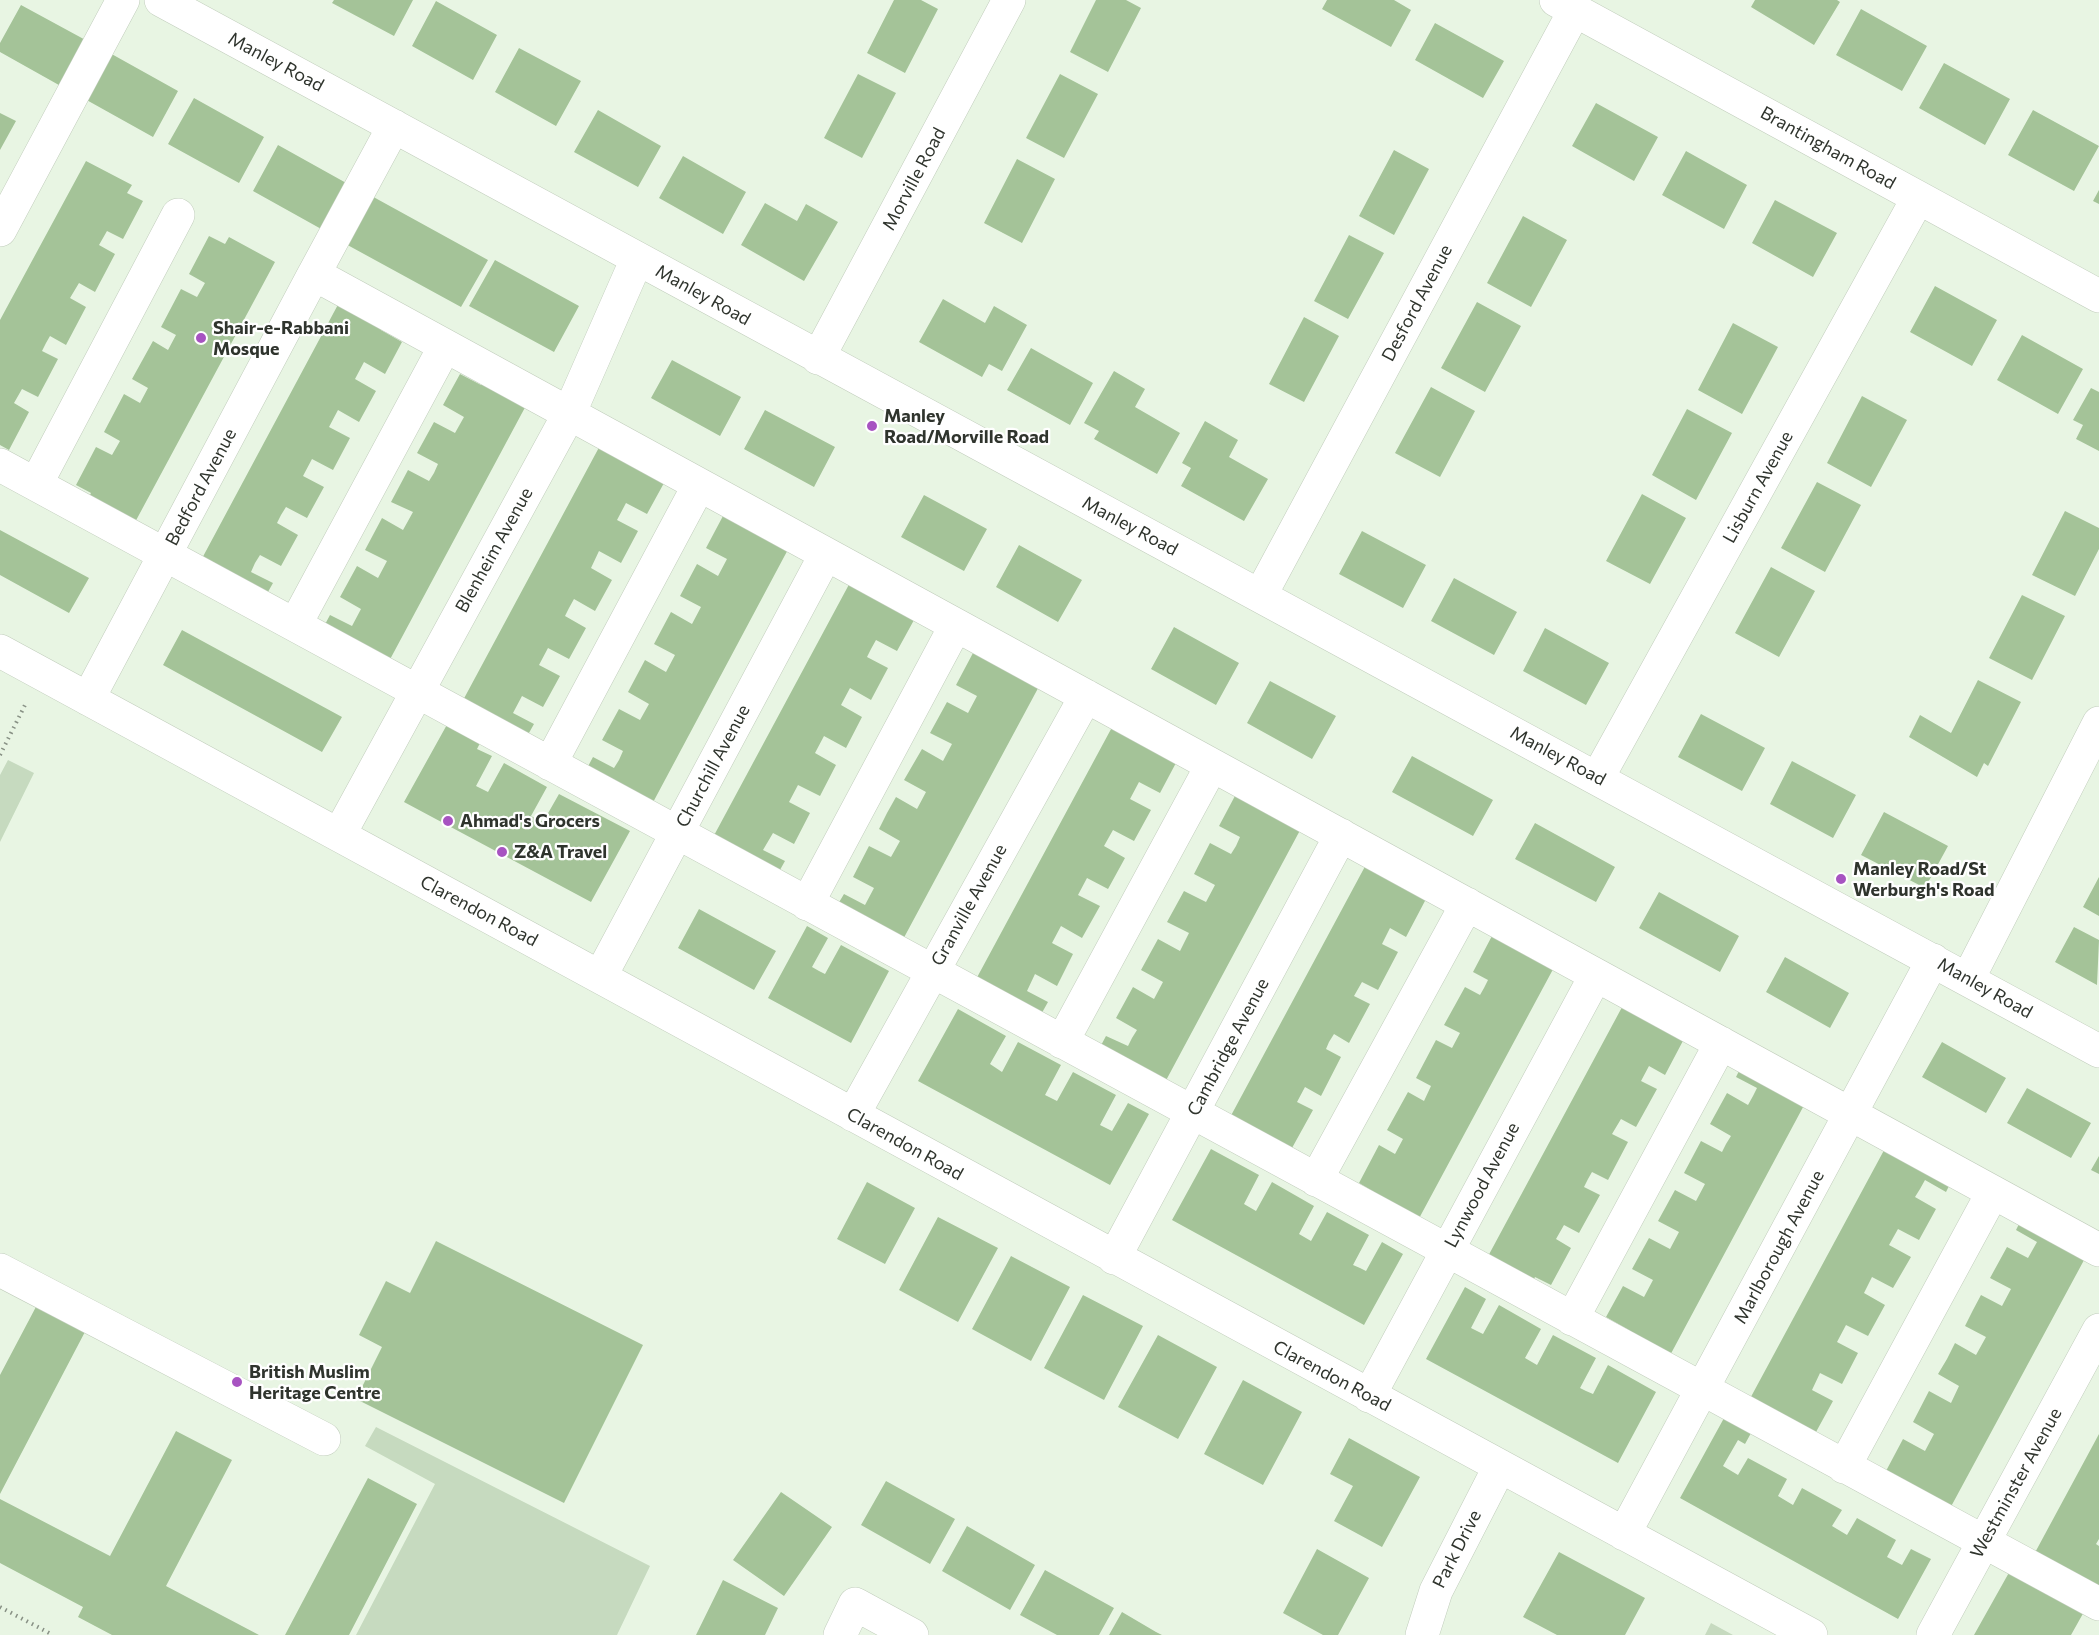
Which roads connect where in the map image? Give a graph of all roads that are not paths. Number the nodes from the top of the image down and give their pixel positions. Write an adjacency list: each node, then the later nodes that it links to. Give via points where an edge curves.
1 (123, 0): 8 (street)
2 (161, 0): 5 (street, Manley Road)
3 (1009, 0): 13 (street, Morville Road)
4 (1566, 5): 6 (street, Brantingham Road); 20 (street, Desford Avenue)
5 (394, 126): 9 (street, Manley Road); 10 (street, Bedford Avenue)
6 (1918, 198): 11 (street, Brantingham Road); 30 (street, Lisburn Avenue)
7 (178, 215): 16 (street)
8 (0, 230)
9 (637, 259): 13 (street, Manley Road); 14 (street, Blenheim Avenue)
10 (314, 274): 12 (street); 19 (street, Bedford Avenue)
11 (2099, 296)
12 (445, 346): 14 (street); 21 (street)
13 (818, 358): 20 (street, Manley Road)
14 (569, 414): 17 (street); 24 (street, Blenheim Avenue)
15 (0, 465): 16 (street)
16 (36, 484): 19 (street)
17 (699, 485): 18 (street); 28 (street)
18 (826, 554): 22 (street); 31 (street, Churchill Avenue)
19 (165, 555): 21 (street); 26 (street, Bedford Avenue)
20 (1260, 596): 30 (street, Manley Road)
21 (295, 625): 24 (street)
22 (956, 625): 25 (street); 34 (street)
23 (0, 651): 26 (street, Clarendon Road)
24 (417, 692): 28 (street); 32 (street, Blenheim Avenue)
25 (1086, 696): 29 (street); 37 (street, Granville Avenue)
26 (88, 699): 32 (street, Clarendon Road)
27 (2099, 723): 40 (street)
28 (550, 764): 31 (street)
29 (1212, 765): 33 (street); 41 (street)
30 (1598, 777): 36 (street, Manley Road)
31 (677, 833): 34 (street); 39 (street, Churchill Avenue)
32 (339, 835): 39 (street, Clarendon Road)
33 (1341, 835): 35 (street); 44 (street, Cambridge Avenue)
34 (807, 904): 37 (street)
35 (1467, 904): 38 (street); 47 (street)
36 (1933, 960): 40 (street, Manley Road); 45 (street, Marlborough Avenue)
37 (932, 972): 41 (street); 46 (street, Granville Avenue)
38 (1596, 975): 42 (street); 50 (street, Lynwood Avenue)
39 (600, 977): 46 (street, Clarendon Road)
40 (1968, 979): 43 (street, Manley Road)
41 (1062, 1042): 44 (street)
42 (1721, 1043): 45 (street); 53 (street)
43 (2099, 1051)
44 (1192, 1113): 47 (street); 51 (street, Cambridge Avenue)
45 (1850, 1114): 48 (street); 55 (street, Marlborough Avenue)
46 (853, 1115): 51 (street, Clarendon Road)
47 (1316, 1180): 50 (street)
48 (1993, 1192): 49 (street); 59 (street)
49 (2099, 1250)
50 (1447, 1251): 53 (street); 56 (street, Lynwood Avenue)
51 (1114, 1258): 56 (street, Clarendon Road)
52 (0, 1270): 57 (street)
53 (1572, 1319): 55 (street)
54 (2099, 1330): 61 (street, Westminster Avenue)
55 (1702, 1389): 59 (street); 60 (street, Marlborough Avenue)
56 (1369, 1396): 58 (street, Clarendon Road)
57 (324, 1439)
58 (1500, 1466): 60 (street, Clarendon Road); 65 (street, Park Drive, via 1436,1591)
59 (1844, 1467): 61 (street)
60 (1624, 1534): 66 (street, Clarendon Road)
61 (1983, 1542): 62 (street); 67 (street, Westminster Avenue)
62 (2099, 1604)
63 (840, 1635): 64 (street, via 855,1604)
64 (912, 1635)
65 (1422, 1635)
66 (1811, 1635)
67 (1933, 1635)

